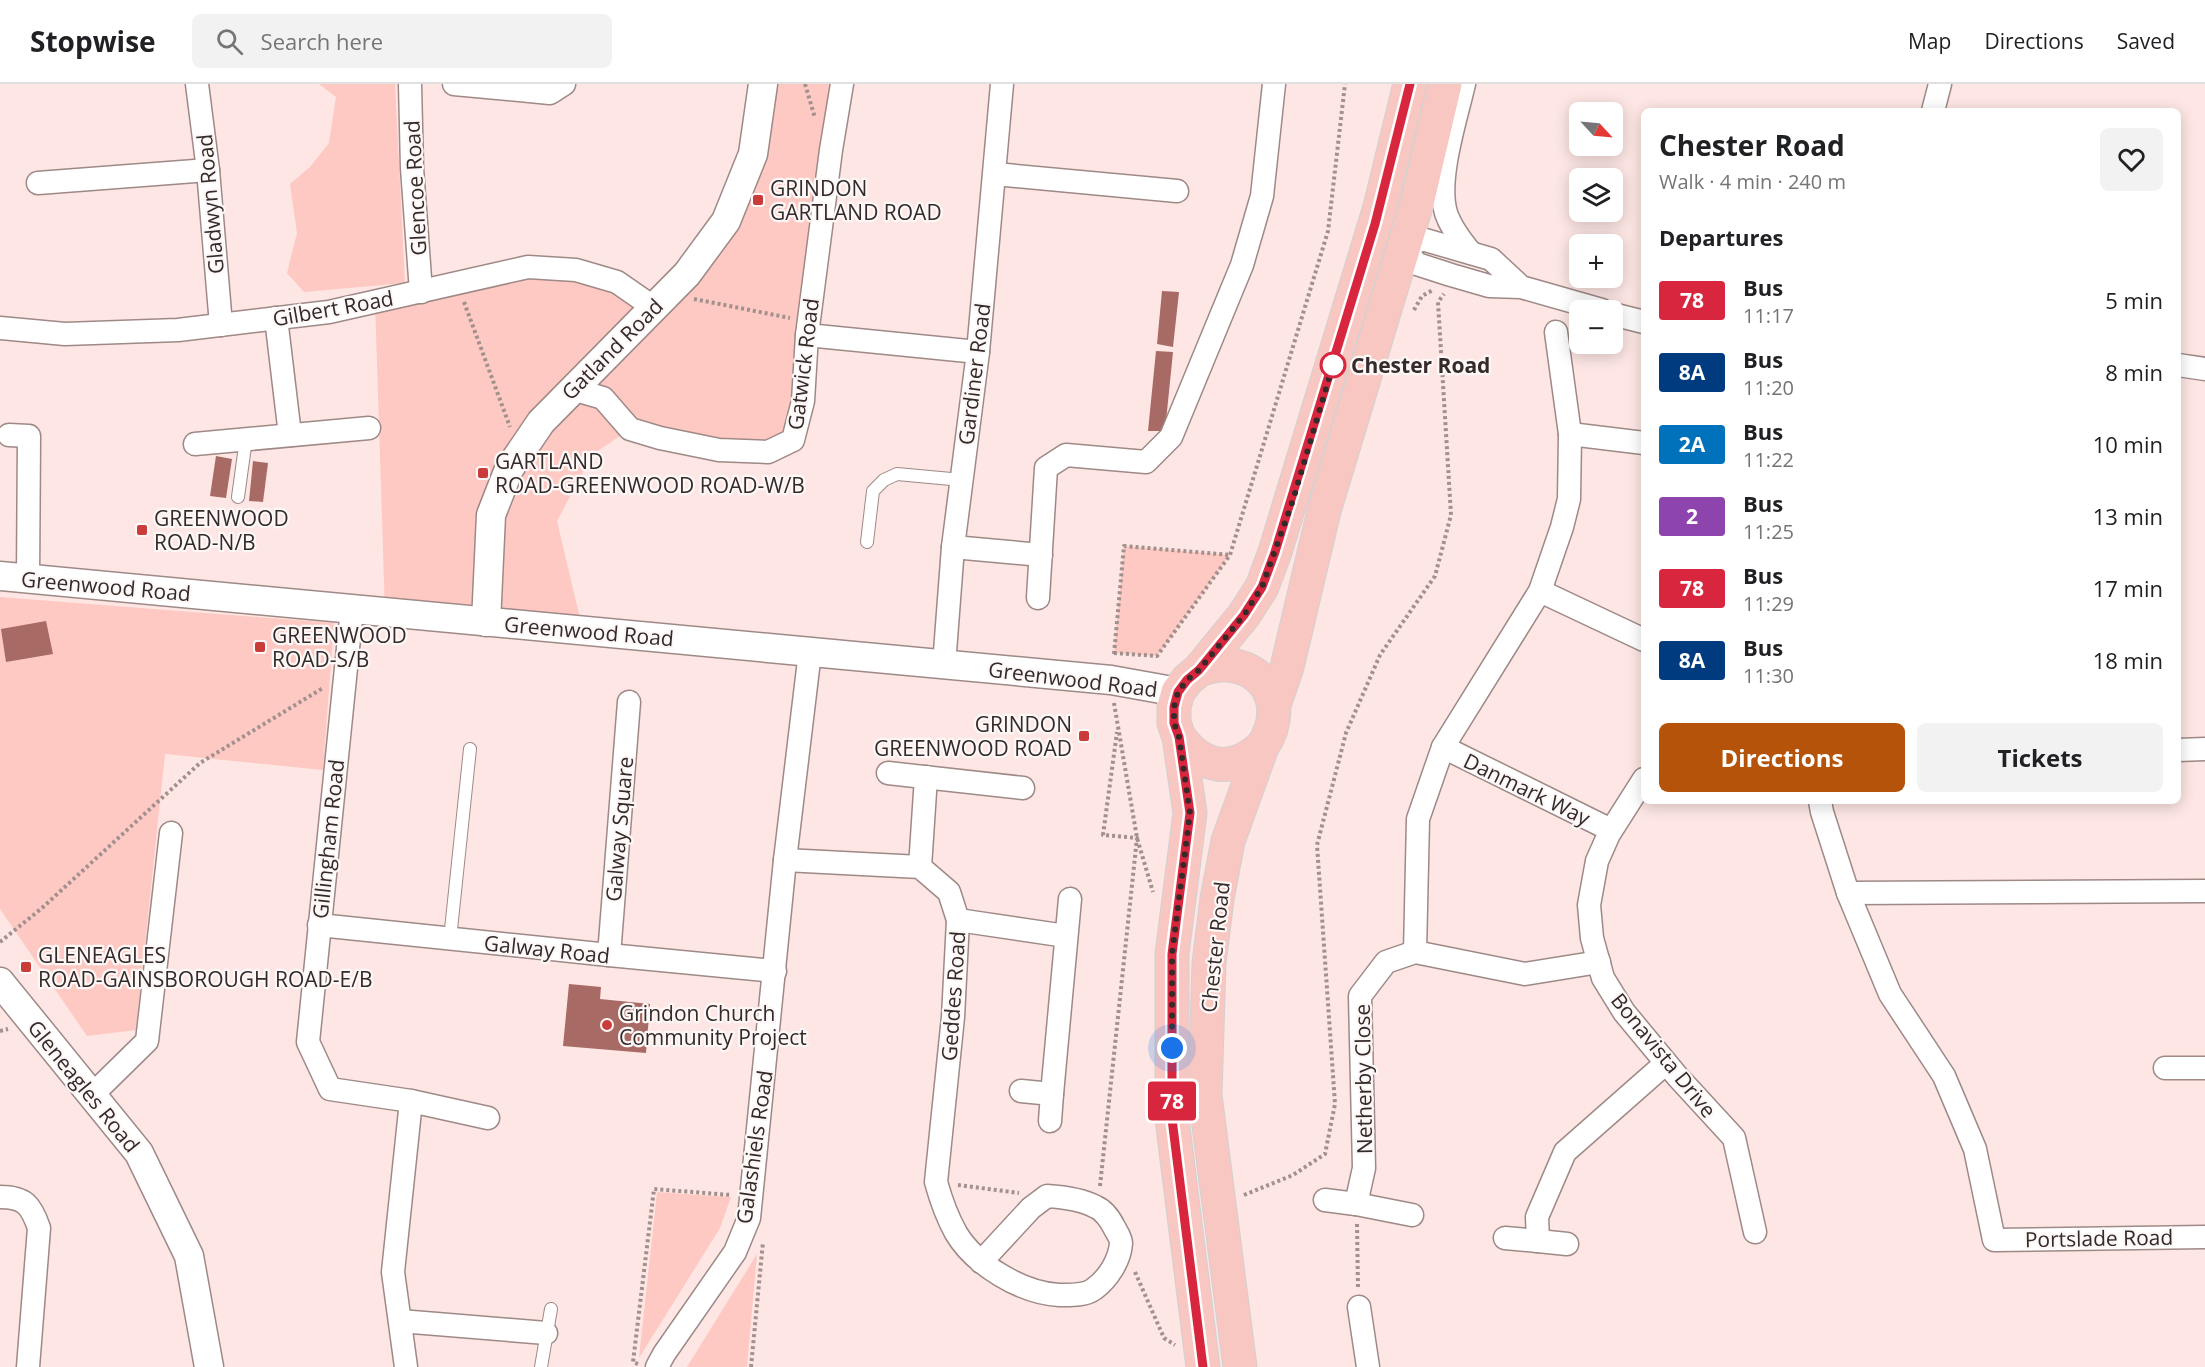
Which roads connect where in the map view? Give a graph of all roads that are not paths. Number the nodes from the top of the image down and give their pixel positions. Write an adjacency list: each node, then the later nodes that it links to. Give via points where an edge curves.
1 (197, 84): 14 (street, Gladwyn Road)
2 (410, 84): 22 (street, Glencoe Road)
3 (454, 84): 4 (street, via 550,93)
4 (564, 84)
5 (763, 84): 24 (street, Gatland Road, via 753,154 726,221 687,274)
6 (842, 84): 30 (street, Gatwick Road)
7 (1002, 84): 15 (street, Gardiner Road)
8 (1274, 84): 47 (street, via 1262,196 1242,265 1172,437 1146,462 1066,455 1046,468)
9 (1410, 84): 18 (main road)
10 (1445, 84): 19 (main road, Chester Road)
11 (1464, 84): 20 (street, via 1443,189 1446,213)
12 (1940, 84): 13 (street)
13 (1934, 108)
14 (208, 170): 16 (street); 28 (street, Gladwyn Road)
15 (995, 174): 17 (street); 32 (street, Gardiner Road)
16 (38, 183)
17 (1177, 191)
18 (1370, 241): 19 (main road); 57 (main road, via 1293,500 1262,587)
19 (1404, 249): 20 (street, via 1422,240); 21 (street, via 1417,264 1489,286); 59 (main road, Chester Road, via 1324,511 1287,667)
20 (1470, 253): 21 (street, via 1491,259)
21 (1521, 287): 23 (street)
22 (421, 292): 24 (street, Gilbert Road, via 528,267 576,270 617,282); 26 (street, Gilbert Road, via 329,312)
23 (1569, 301)
24 (653, 307): 35 (street, Gatland Road)
25 (1623, 317): 27 (street)
26 (276, 318): 28 (street, Gilbert Road); 39 (street)
27 (1641, 321)
28 (221, 325): 29 (street, Gilbert Road, via 65,334)
29 (0, 328)
30 (808, 328): 32 (street); 35 (street, Gatwick Road, via 803,401 794,440 768,452 719,450 630,429 603,398)
31 (1556, 332): 37 (street)
32 (978, 351): 43 (street, Gardiner Road)
33 (2181, 365): 34 (street)
34 (2205, 369)
35 (572, 389): 53 (street, Gatland Road, via 542,422 509,469 491,515)
36 (369, 428): 39 (street)
37 (1570, 434): 41 (street); 50 (street, via 1569,499)
38 (9, 435): 49 (street, via 29,436)
39 (290, 435): 40 (street)
40 (246, 439): 42 (street); 44 (lane)
41 (1641, 443)
42 (195, 444)
43 (962, 480): 45 (lane, via 897,474 884,480 873,491); 46 (street, Gardiner Road)
44 (238, 497)
45 (867, 542)
46 (953, 547): 47 (street); 56 (street, Gardiner Road)
47 (1041, 555): 51 (street)
48 (0, 576): 49 (street, Greenwood Road)
49 (28, 579): 52 (street, Greenwood Road)
50 (1540, 591): 54 (street); 62 (street)
51 (1038, 598)
52 (352, 609): 53 (street, Greenwood Road); 79 (street, Gillingham Road)
53 (486, 622): 55 (street, Greenwood Road)
54 (1641, 639)
55 (810, 652): 56 (street, Greenwood Road); 73 (street, Galashiels Road)
56 (944, 665): 57 (street, Greenwood Road, via 1112,667)
57 (1189, 681): 59 (main road, via 1214,664 1230,663 1259,678 1268,688); 60 (main road, Chester Road, via 1174,707)
58 (629, 702): 83 (street, Galway Square)
59 (1274, 705): 61 (main road, Chester Road, via 1270,735)
60 (1179, 737): 61 (main road, via 1202,760 1218,764 1248,759); 110 (main road, Chester Road, via 1190,813 1172,954 1172,1119)
61 (1262, 747): 116 (main road, Chester Road, via 1228,841 1209,963 1205,1095)
62 (1443, 747): 71 (street, Danmark Way); 82 (street, via 1418,819)
63 (470, 749): 81 (lane)
64 (2205, 749): 65 (street)
65 (2181, 750)
66 (888, 773): 67 (street)
67 (926, 777): 69 (street); 74 (street)
68 (1641, 783): 71 (street, Bonavista Drive)
69 (1023, 788)
70 (1821, 804): 76 (street)
71 (1611, 830): 84 (street, Bonavista Drive, via 1597,861 1589,905)
72 (171, 832): 92 (street, via 147,1041)
73 (785, 860): 74 (street); 85 (street, Galashiels Road)
74 (920, 867): 78 (street, Geddes Road, via 949,892)
75 (2205, 891): 76 (street)
76 (1848, 893): 101 (street, Portslade Road, via 1890,994 1944,1076 1971,1138 1994,1240)
77 (1070, 899): 80 (street)
78 (958, 920): 80 (street); 105 (street, Geddes Road, via 953,1017 936,1182 957,1235)
79 (320, 925): 81 (street, Galway Road); 93 (street, Gillingham Road, via 308,1042 330,1089)
80 (1066, 936): 91 (street)
81 (450, 939): 83 (street, Galway Road)
82 (1415, 952): 84 (street, via 1525,974); 98 (street, Netherby Close, via 1386,962 1360,996 1364,1168)
83 (609, 956): 85 (street, Galway Road)
84 (1599, 962): 87 (street, Bonavista Drive, via 1603,978 1624,1012)
85 (775, 971): 115 (street, Galashiels Road, via 750,1207 735,1251)
86 (0, 982): 92 (street, Gleneagles Road)
87 (1666, 1063): 100 (street, Bonavista Drive, via 1734,1138); 103 (street, via 1565,1152 1537,1217)
88 (2165, 1068): 89 (street)
89 (2205, 1068)
90 (1021, 1091): 91 (street)
91 (1052, 1094): 95 (street)
92 (92, 1095): 112 (street, Gleneagles Road, via 139,1153 189,1256)
93 (411, 1101): 94 (street, Gillingham Road); 108 (street, via 393,1272)
94 (488, 1118)
95 (1050, 1121)
96 (0, 1197): 111 (street, via 17,1197 33,1210 39,1228)
97 (1325, 1200): 98 (street)
98 (1356, 1204): 99 (street)
99 (1412, 1215)
100 (1755, 1232)
101 (2205, 1237)
102 (1505, 1238): 103 (street)
103 (1538, 1241): 104 (street)
104 (1567, 1244)
105 (981, 1262): 105 (street, Geddes Road, via 1047,1196 1098,1208 1121,1241 1117,1260 1107,1277 1092,1291 1072,1295 1046,1294 1021,1286)
106 (1359, 1307): 117 (street)
107 (551, 1309): 109 (lane)
108 (400, 1321): 109 (street); 113 (street)
109 (546, 1333): 114 (lane)
110 (1193, 1358)
111 (28, 1367)
112 (209, 1367)
113 (406, 1367)
114 (541, 1367)
115 (657, 1367)
116 (1240, 1367)
117 (1368, 1367)

